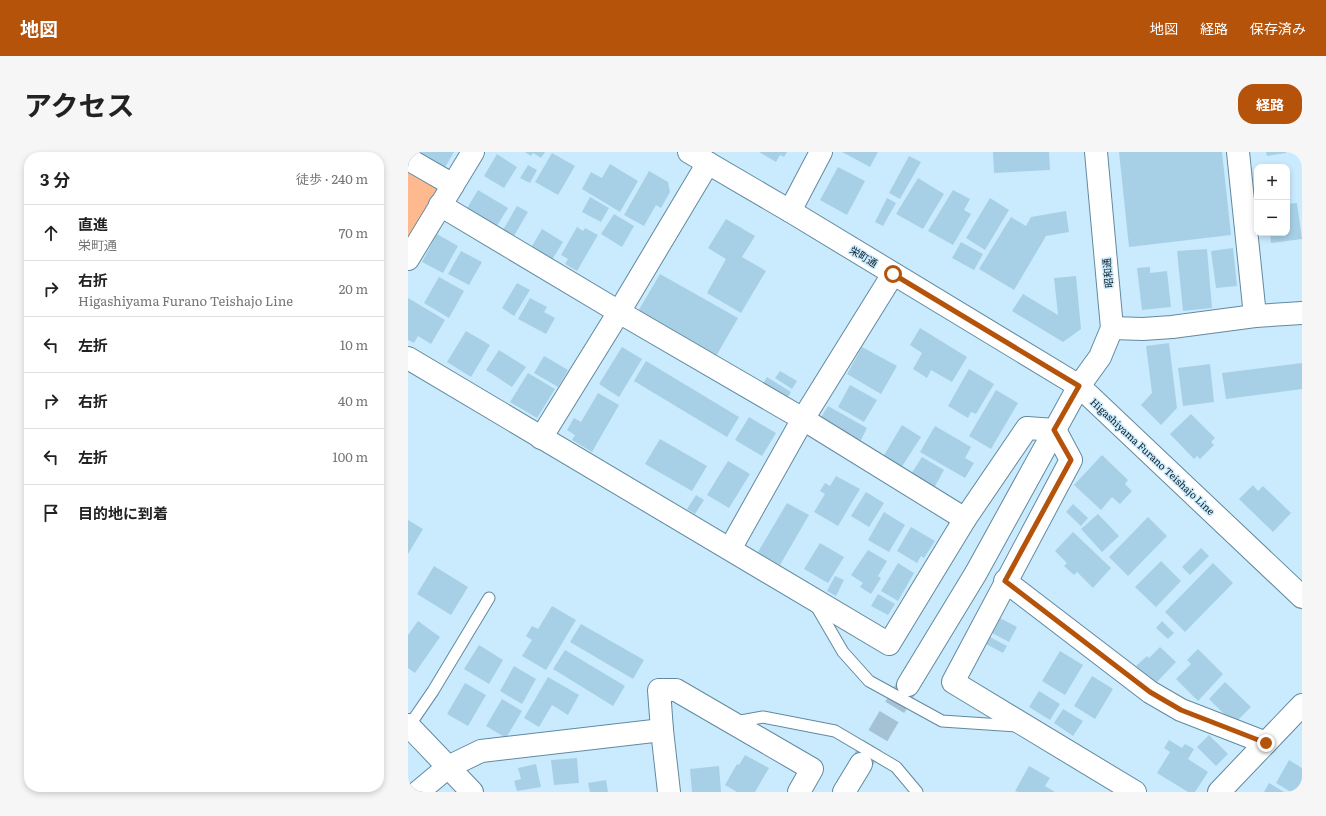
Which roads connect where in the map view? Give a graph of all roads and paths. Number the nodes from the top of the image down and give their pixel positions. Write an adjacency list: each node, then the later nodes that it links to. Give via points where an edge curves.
1 (473, 152): 8 (street)
2 (689, 152): 7 (street, 栄町通)
3 (821, 152): 10 (street)
4 (1096, 152): 16 (street, 昭和通)
5 (1238, 152): 15 (street)
6 (408, 159): 8 (street)
7 (708, 163): 10 (street, 栄町通); 13 (street)
8 (453, 185): 9 (street)
9 (440, 205): 11 (street); 13 (street)
10 (790, 211): 12 (street, 栄町通)
11 (408, 259)
12 (893, 274): 18 (street, 栄町通); 19 (street)
13 (619, 312): 19 (street); 21 (street)
14 (1302, 313): 15 (street)
15 (1255, 316): 16 (street, via 1143,329)
16 (1112, 328): 18 (street, 昭和通, via 1100,357)
17 (408, 358): 21 (street)
18 (1079, 386): 20 (street); 26 (street, Higashiyama Furano Teishajo Line)
19 (803, 419): 22 (street); 23 (street)
20 (1054, 430): 22 (street, via 1027,428); 24 (street, via 1071,460); 28 (street, via 976,573)
21 (541, 438): 23 (street)
22 (965, 519): 25 (street, via 888,644)
23 (730, 548): 25 (street)
24 (1005, 581): 32 (street, via 953,682); 34 (street, via 1150,692 1181,710)
25 (810, 597): 32 (lane, via 843,652 869,681 942,721)
26 (1302, 597)
27 (489, 598): 31 (lane, via 433,691)
28 (908, 685)
29 (1302, 705): 34 (street)
30 (732, 722): 33 (street, via 676,690 659,690); 40 (street, via 812,769); 42 (lane, via 763,717 835,731 896,767)
31 (408, 726): 36 (street)
32 (1026, 727): 43 (street)
33 (662, 730): 36 (street, via 481,751); 39 (street)
34 (1266, 743): 44 (street)
35 (861, 764): 41 (street)
36 (448, 767): 37 (street); 38 (street)
37 (418, 792)
38 (472, 792)
39 (669, 792)
40 (799, 792)
41 (844, 792)
42 (917, 792)
43 (1135, 792)
44 (1219, 792)

